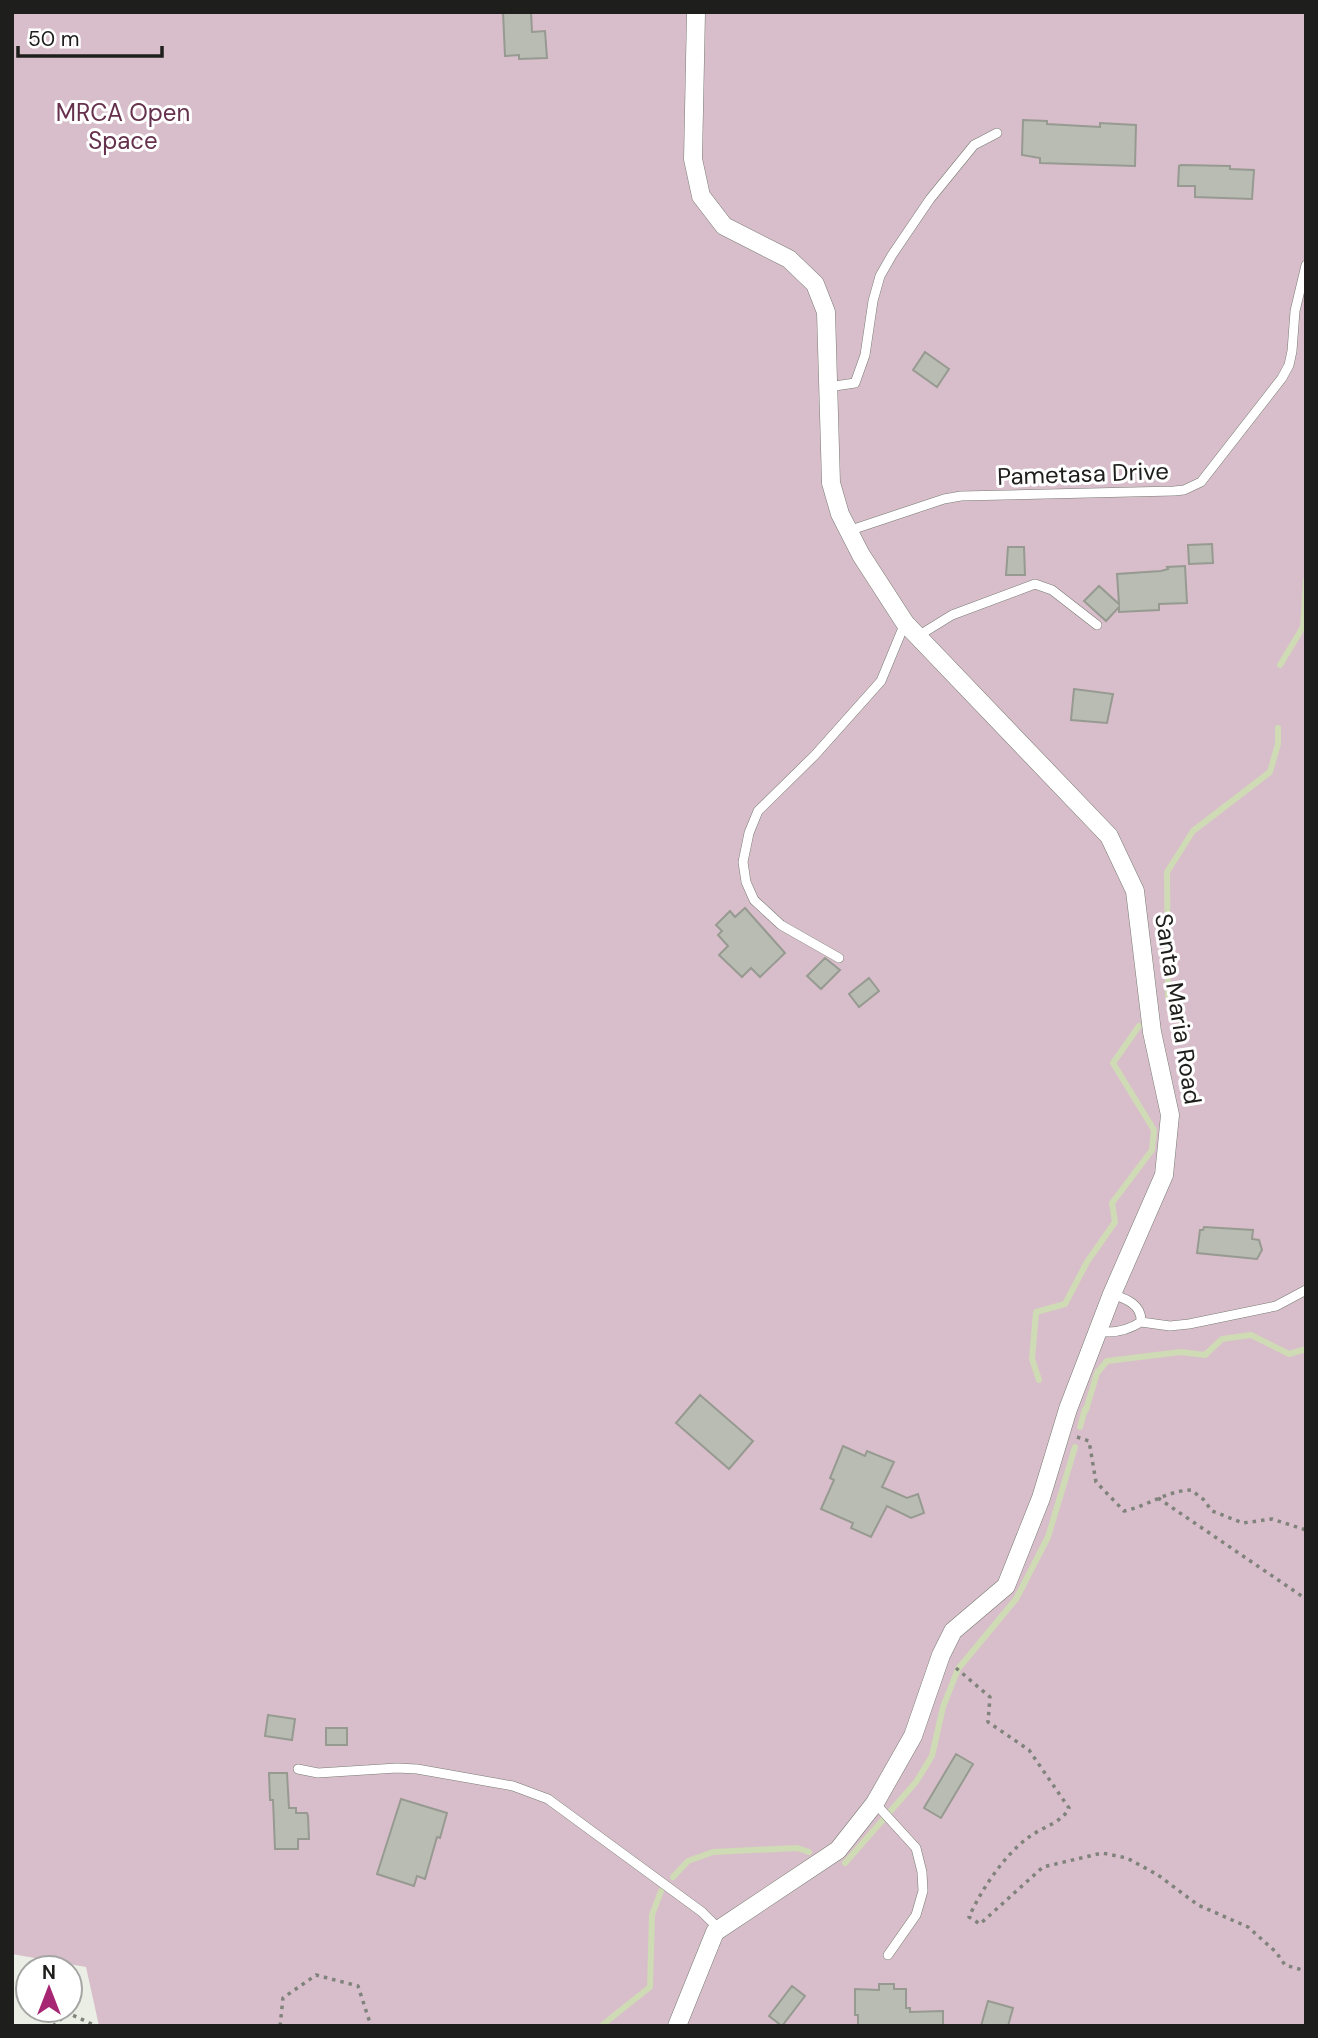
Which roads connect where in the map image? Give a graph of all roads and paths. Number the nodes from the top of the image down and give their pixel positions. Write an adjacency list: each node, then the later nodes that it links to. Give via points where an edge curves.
1 (696, 12): 4 (street, Santa Maria Road, via 693,159 701,196 724,226 789,258 815,284 826,312)
2 (997, 133): 4 (lane, via 974,145 930,199 880,276 855,383)
3 (1306, 265): 5 (lane, Pametasa Drive, via 1289,365 1201,482 1174,491 961,496)
4 (828, 387): 5 (street, Santa Maria Road, via 831,483)
5 (848, 531): 7 (street, Santa Maria Road)
6 (1097, 625): 7 (lane, via 1052,590 1035,584)
7 (912, 630): 8 (lane, via 881,681 758,811 749,833 743,862 754,900 781,925); 10 (street, Santa Maria Road, via 1109,836 1135,891 1152,1032 1170,1115 1164,1175)
8 (839, 958)
9 (1306, 1290): 11 (lane, via 1276,1306 1189,1324)
10 (1112, 1294): 11 (lane, via 1128,1299 1139,1311); 12 (street, Santa Maria Road)
11 (1141, 1322): 12 (lane, via 1114,1332)
12 (1098, 1331): 13 (street, Santa Maria Road)
13 (1062, 1432): 14 (path, via 1089,1441 1096,1482 1124,1511); 17 (street, Santa Maria Road, via 1006,1586 953,1631)
14 (1158, 1499): 15 (path, via 1175,1490 1191,1490 1212,1511 1242,1523 1272,1519); 16 (path)
15 (1306, 1530)
16 (1306, 1600)
17 (941, 1655): 19 (street, Santa Maria Road, via 913,1736); 22 (path, via 990,1697 988,1722 1029,1750 1069,1808 1066,1816 1028,1837 979,1894 969,1917 980,1924 1043,1867 1102,1853 1128,1858 1198,1905 1248,1927 1285,1965)
18 (298, 1769): 20 (lane, via 318,1773 417,1769 513,1786 548,1799)
19 (877, 1805): 20 (street, Santa Maria Road, via 838,1850); 21 (lane, via 916,1848 922,1872 923,1891 916,1915)
20 (719, 1929): 27 (street)
21 (888, 1955)
22 (1306, 1971)
23 (53, 2026): 24 (path, via 68,2012)
24 (96, 2026)
25 (280, 2026): 26 (path, via 283,1998 316,1975 358,1986)
26 (371, 2026)
27 (677, 2026)

